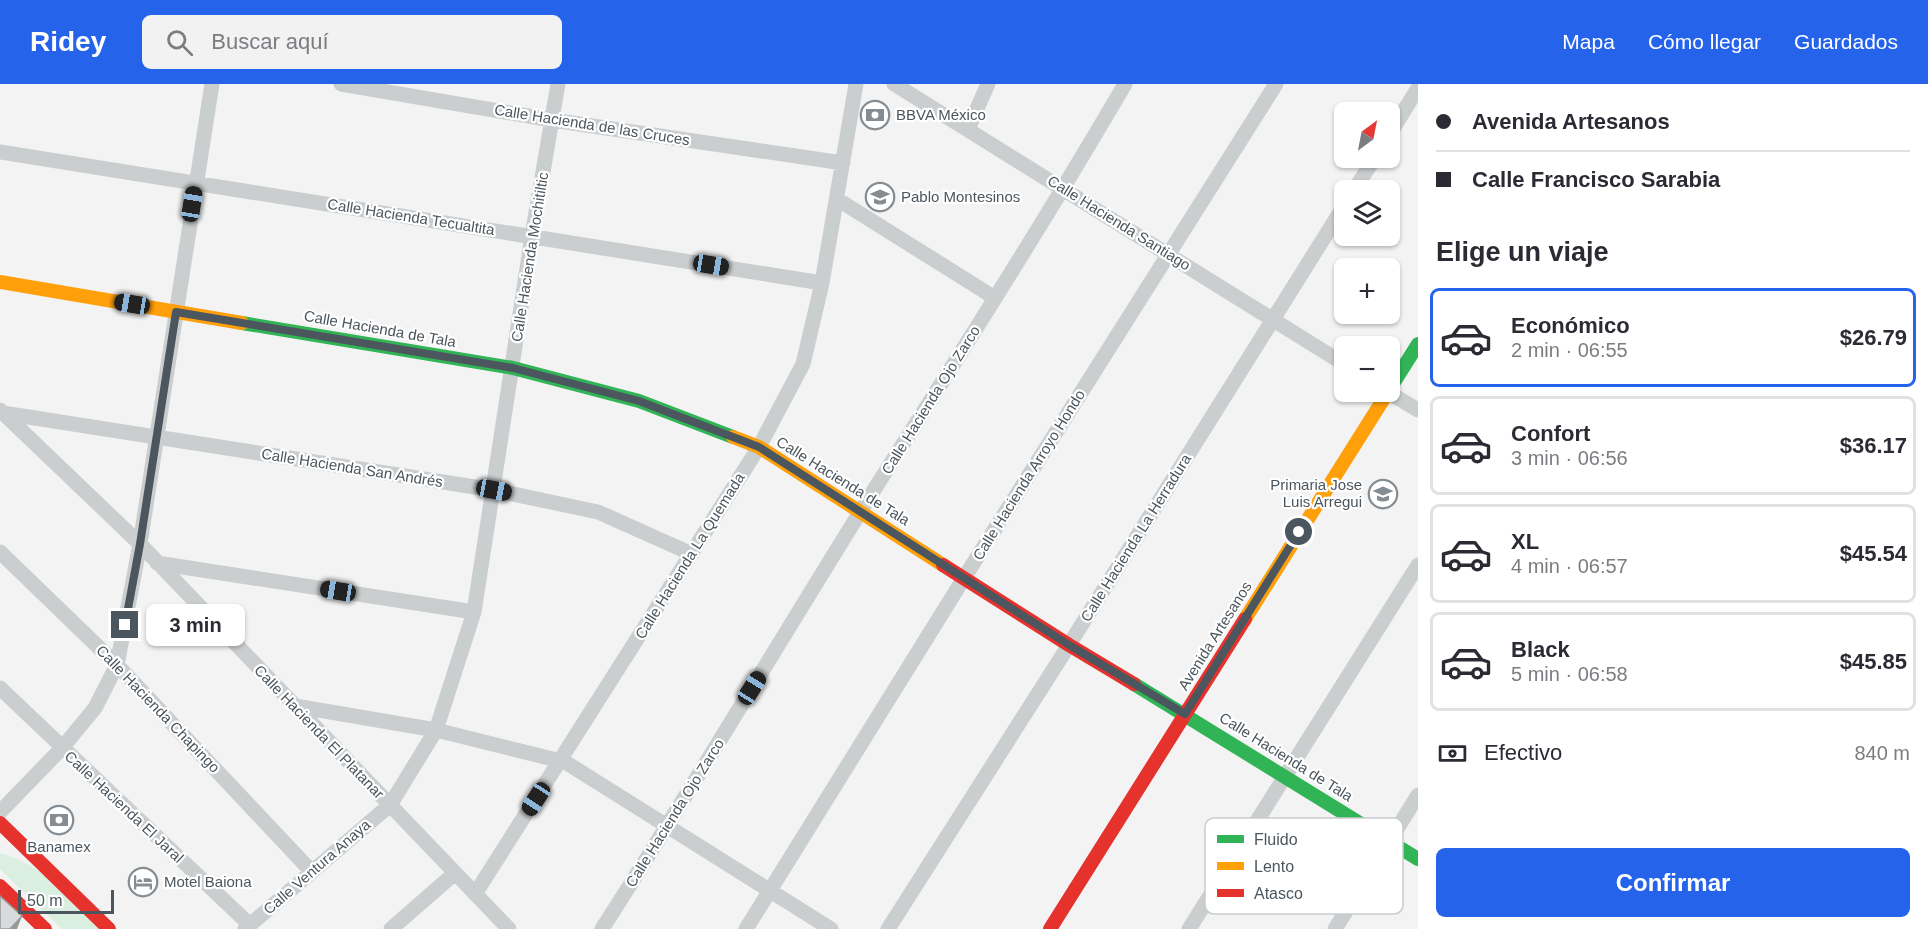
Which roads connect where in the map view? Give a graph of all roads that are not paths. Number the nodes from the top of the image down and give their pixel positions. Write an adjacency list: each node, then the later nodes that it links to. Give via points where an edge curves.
1 (212, 84): 15 (street)
2 (341, 84): 11 (street, Calle Hacienda de las Cruces)
3 (558, 84): 11 (street, Calle Hacienda Mochitiltic)
4 (856, 84): 14 (street, Calle Hacienda La Quemada)
5 (894, 84): 12 (street, Calle Hacienda Santiago)
6 (988, 84): 12 (street)
7 (1125, 84): 16 (street, Calle Hacienda Ojo Zarco)
8 (1275, 84): 20 (street, Calle Hacienda Arroyo Hondo)
9 (1418, 88): 10 (street)
10 (1400, 117)
11 (552, 120): 14 (street, Calle Hacienda de las Cruces); 19 (street, Calle Hacienda Mochitiltic)
12 (968, 129): 16 (street, Calle Hacienda Santiago)
13 (0, 152): 15 (street, Calle Hacienda Tecualtita)
14 (843, 163): 17 (street, Calle Hacienda La Quemada)
15 (195, 183): 19 (street, Calle Hacienda Tecualtita); 24 (street)
16 (1064, 188): 20 (street, Calle Hacienda Santiago); 23 (street, Calle Hacienda Ojo Zarco)
17 (837, 199): 22 (street, Calle Hacienda La Quemada); 23 (street)
18 (1334, 222): 25 (street, Calle Hacienda La Herradura)
19 (532, 236): 22 (street, Calle Hacienda Tecualtita); 28 (street, Calle Hacienda Mochitiltic)
20 (1168, 254): 25 (street, Calle Hacienda Santiago); 43 (street, Calle Hacienda Arroyo Hondo)
21 (0, 282): 24 (street, Calle Hacienda de Tala)
22 (822, 283): 35 (street, Calle Hacienda La Quemada, via 803,364)
23 (995, 298): 37 (street, Calle Hacienda Ojo Zarco)
24 (176, 312): 28 (street, Calle Hacienda de Tala); 34 (street)
25 (1273, 320): 27 (street, Calle Hacienda Santiago); 45 (street, Calle Hacienda La Herradura)
26 (1418, 344): 29 (street, Avenida Artesanos)
27 (1334, 358)
28 (513, 368): 35 (street, Calle Hacienda de Tala, via 639,401); 36 (street, Calle Hacienda Mochitiltic)
29 (1400, 372)
30 (1400, 399): 32 (street)
31 (1381, 402): 49 (street, Avenida Artesanos)
32 (1418, 410)
33 (2, 411): 34 (street, Calle Hacienda San Andrés); 38 (street, Calle Hacienda El Platanar)
34 (156, 437): 36 (street, Calle Hacienda San Andrés); 38 (street)
35 (759, 447): 37 (street, Calle Hacienda de Tala); 40 (street, Calle Hacienda La Quemada)
36 (494, 490): 40 (street, Calle Hacienda San Andrés, via 598,512); 44 (street, Calle Hacienda Mochitiltic)
37 (861, 511): 43 (street, Calle Hacienda de Tala); 61 (street, Calle Hacienda Ojo Zarco)
38 (140, 544): 41 (street, Calle Hacienda El Platanar); 46 (street)
39 (0, 552): 46 (street, Calle Hacienda Chapingo)
40 (692, 554): 52 (street, Calle Hacienda La Quemada)
41 (158, 563): 44 (street); 48 (street, Calle Hacienda El Platanar)
42 (1418, 565): 53 (street)
43 (964, 578): 45 (street, Calle Hacienda de Tala); 67 (street, Calle Hacienda Arroyo Hondo)
44 (474, 612): 50 (street, Calle Hacienda Mochitiltic)
45 (1069, 645): 49 (street, Calle Hacienda de Tala); 79 (street, Calle Hacienda La Herradura)
46 (117, 665): 51 (street, via 95,708); 64 (street, Calle Hacienda Chapingo)
47 (0, 688): 51 (street, Calle Hacienda El Jaral)
48 (295, 706): 50 (street); 55 (street, Calle Hacienda El Platanar)
49 (1185, 714): 53 (street, Calle Hacienda de Tala); 80 (street, Avenida Artesanos)
50 (435, 730): 52 (street); 55 (street, Calle Hacienda Mochitiltic)
51 (62, 748): 56 (street); 71 (street, Calle Hacienda El Jaral)
52 (560, 761): 61 (street); 68 (street, Calle Hacienda La Quemada)
53 (1285, 775): 57 (street); 58 (street, Calle Hacienda de Tala)
54 (1418, 795): 59 (street)
55 (390, 805): 64 (street, Calle Ventura Anaya); 65 (street, Calle Hacienda El Platanar)
56 (0, 813)
57 (1258, 818)
58 (1353, 818)
59 (1403, 819)
60 (0, 823): 73 (street)
61 (667, 826): 67 (street); 76 (street, Calle Hacienda Ojo Zarco)
62 (1403, 850): 63 (street, Calle Hacienda de Tala)
63 (1418, 859)
64 (312, 872): 71 (street, Calle Ventura Anaya)
65 (455, 873): 68 (street, Calle Hacienda El Platanar); 74 (street)
66 (0, 886): 72 (street)
67 (770, 891): 77 (street, Calle Hacienda Arroyo Hondo); 78 (street)
68 (475, 894): 75 (street, Calle Hacienda El Platanar)
69 (1205, 903): 81 (street)
70 (1344, 914): 82 (street)
71 (247, 927)
72 (45, 929)
73 (110, 929)
74 (391, 929)
75 (509, 929)
76 (602, 929)
77 (746, 929)
78 (831, 929)
79 (888, 929)
80 (1050, 929)
81 (1189, 929)
82 (1335, 929)

